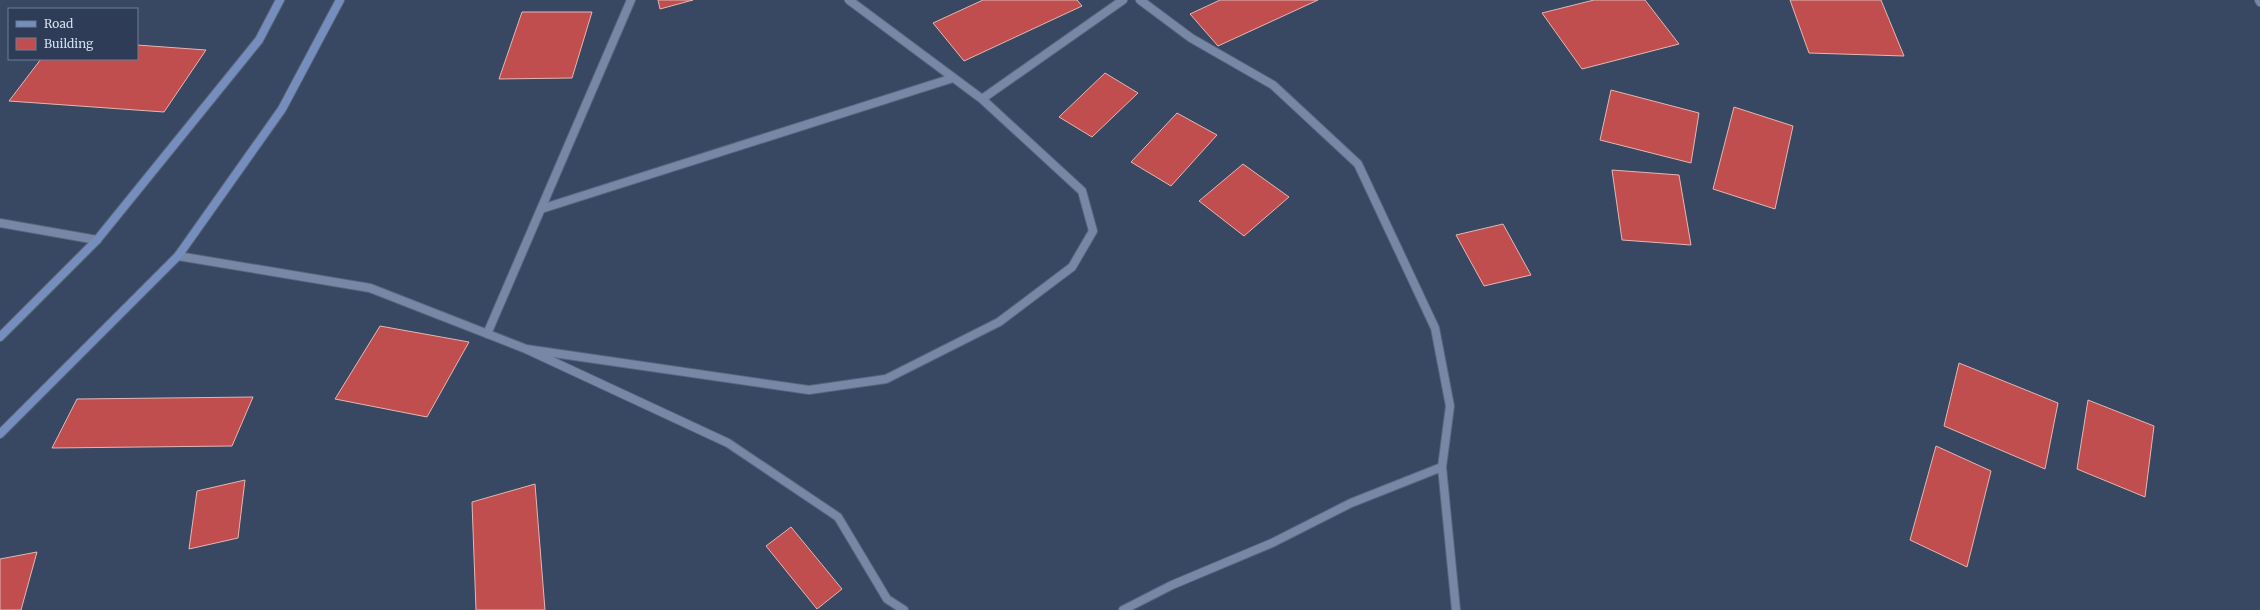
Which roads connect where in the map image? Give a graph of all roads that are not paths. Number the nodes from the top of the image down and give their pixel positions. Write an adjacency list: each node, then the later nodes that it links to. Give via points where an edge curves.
1 (280, 0): 11 (street, via 260,40)
2 (340, 0): 12 (street, via 282,108)
3 (630, 0): 9 (street)
4 (849, 0): 7 (street)
5 (1123, 0): 8 (street)
6 (1140, 0): 17 (street, via 1191,38 1273,84 1358,164 1435,328 1450,406)
7 (953, 78): 8 (street); 9 (street)
8 (982, 100): 15 (street, via 1082,191 1093,231 1072,267 1000,322 886,379 809,390)
9 (541, 208): 13 (street)
10 (0, 223): 11 (street)
11 (97, 240): 14 (street)
12 (178, 256): 13 (street, via 370,288); 16 (street)
13 (487, 334): 15 (street)
14 (0, 337)
15 (526, 349): 18 (street, via 728,442 838,517 887,599)
16 (0, 434)
17 (1442, 467): 19 (street, via 1351,503 1272,543 1172,585); 20 (street)
18 (904, 610)
19 (1123, 610)
20 (1456, 610)

